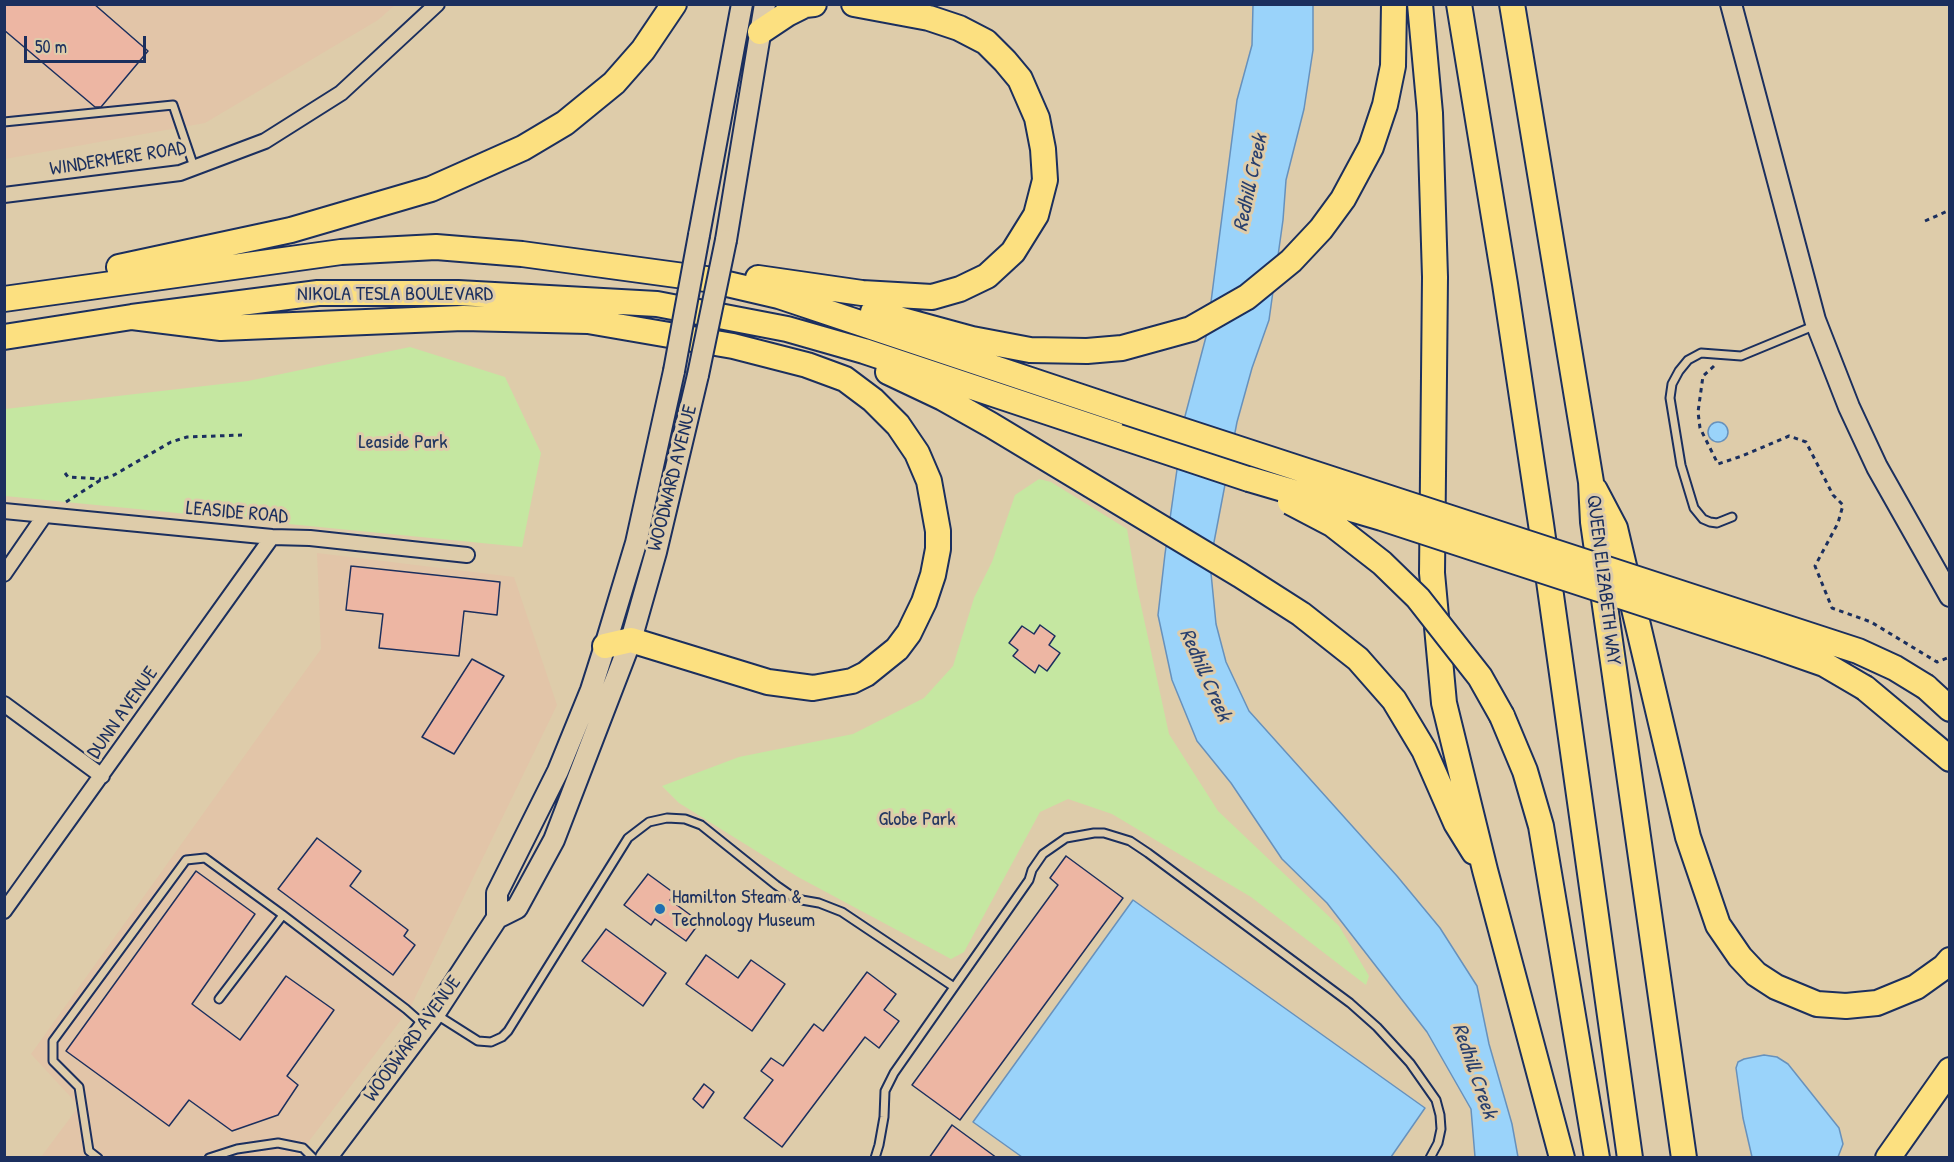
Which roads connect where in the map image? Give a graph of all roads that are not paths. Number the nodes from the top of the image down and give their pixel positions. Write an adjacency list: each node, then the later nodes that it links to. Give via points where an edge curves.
1 (437, 4): 14 (street, WINDERMERE ROAD, via 341,93 265,141)
2 (674, 4): 17 (highway, via 638,56 584,108 523,148 431,189 291,230 146,263)
3 (742, 4): 34 (main road, WOODWARD AVENUE, bridge, via 674,371 636,543)
4 (765, 4): 12 (main road, WOODWARD AVENUE)
5 (814, 4): 12 (highway, via 787,14)
6 (854, 4): 16 (highway, via 929,18 959,28 986,42 1020,79 1037,118 1045,180 1036,215 1027,230 1013,252 987,276 932,297 862,293 618,257)
7 (1394, 4): 18 (highway, via 1393,66 1385,105 1371,147 1343,199 1291,261 1247,297 1191,329 1122,348 1029,350 859,308)
8 (1420, 4): 39 (highway, via 1430,113 1435,277 1432,573 1444,703)
9 (1459, 4): 56 (highway, via 1538,501)
10 (1512, 4): 25 (highway, QUEEN ELIZABETH WAY)
11 (1731, 4): 21 (main road)
12 (760, 32): 33 (main road, WOODWARD AVENUE, bridge, via 726,240 698,375)
13 (4, 122): 14 (lane, via 173,105)
14 (194, 168): 15 (street, WINDERMERE ROAD)
15 (4, 195)
16 (522, 254): 18 (highway, NIKOLA TESLA BOULEVARD, via 706,279); 19 (highway, NIKOLA TESLA BOULEVARD, via 436,247 341,252)
17 (4, 287)
18 (779, 297): 36 (highway, bridge, via 1858,651 1926,687)
19 (4, 300)
20 (132, 317): 22 (highway, NIKOLA TESLA BOULEVARD, via 318,292 458,293 657,304); 23 (highway, NIKOLA TESLA BOULEVARD); 33 (highway, via 221,328 463,318 588,321 733,346 807,365 845,379 898,425 918,453 929,481 938,549 916,620 897,649 882,662 852,681 813,688 768,681)
21 (1817, 325): 28 (lane, via 1741,356 1701,353 1688,360 1672,384 1670,398 1681,465 1694,508 1710,522); 32 (main road, via 1877,467)
22 (787, 329): 24 (highway); 39 (highway, via 943,398 1301,614 1358,659 1394,700 1424,750 1456,824)
23 (4, 338)
24 (1249, 479): 37 (highway, bridge, via 1382,518 1824,664 1865,688); 55 (highway, bridge, via 1332,524 1382,562 1418,597 1444,630 1480,677 1502,716 1525,771 1541,826)
25 (1591, 482): 43 (highway, via 1616,528 1688,837 1718,925 1740,957 1756,974 1786,992 1816,1004 1846,1006 1877,1003 1916,987); 57 (highway, QUEEN ELIZABETH WAY, via 1593,522)
26 (4, 511): 27 (street, LEASIDE ROAD)
27 (44, 516): 29 (street, LEASIDE ROAD); 31 (street)
28 (1731, 517)
29 (272, 537): 30 (street, LEASIDE ROAD); 38 (street, DUNN AVENUE)
30 (467, 555)
31 (4, 574)
32 (1950, 596)
33 (631, 640): 34 (highway); 42 (main road, WOODWARD AVENUE, via 554,840 517,908)
34 (605, 646): 42 (main road, WOODWARD AVENUE, via 558,771 497,893)
35 (4, 704): 38 (street)
36 (1950, 709)
37 (1950, 759)
38 (102, 776): 40 (street, DUNN AVENUE)
39 (1485, 870): 54 (highway)
40 (4, 911)
41 (283, 915): 45 (lane); 46 (lane, via 406,1010); 48 (lane, via 205,858 186,860 53,1041 52,1061 79,1087 89,1151)
42 (497, 918): 46 (main road, WOODWARD AVENUE)
43 (1950, 960)
44 (954, 987): 46 (lane, via 842,912 796,898 701,825 667,818 649,822 628,838 502,1037 478,1041); 52 (lane, via 885,1091 884,1117); 53 (lane, via 1050,848 1085,833 1104,833 1130,841 1345,999 1386,1035 1429,1088 1439,1107 1441,1129)
45 (219, 999)
46 (430, 1020): 51 (main road, WOODWARD AVENUE)
47 (1950, 1070): 58 (highway)
48 (98, 1158)
49 (208, 1158): 50 (lane, via 278,1143 303,1148)
50 (313, 1158)
51 (326, 1158)
52 (874, 1158)
53 (1430, 1158)
54 (1562, 1158)
55 (1597, 1158)
56 (1630, 1158)
57 (1684, 1158)
58 (1888, 1158)

